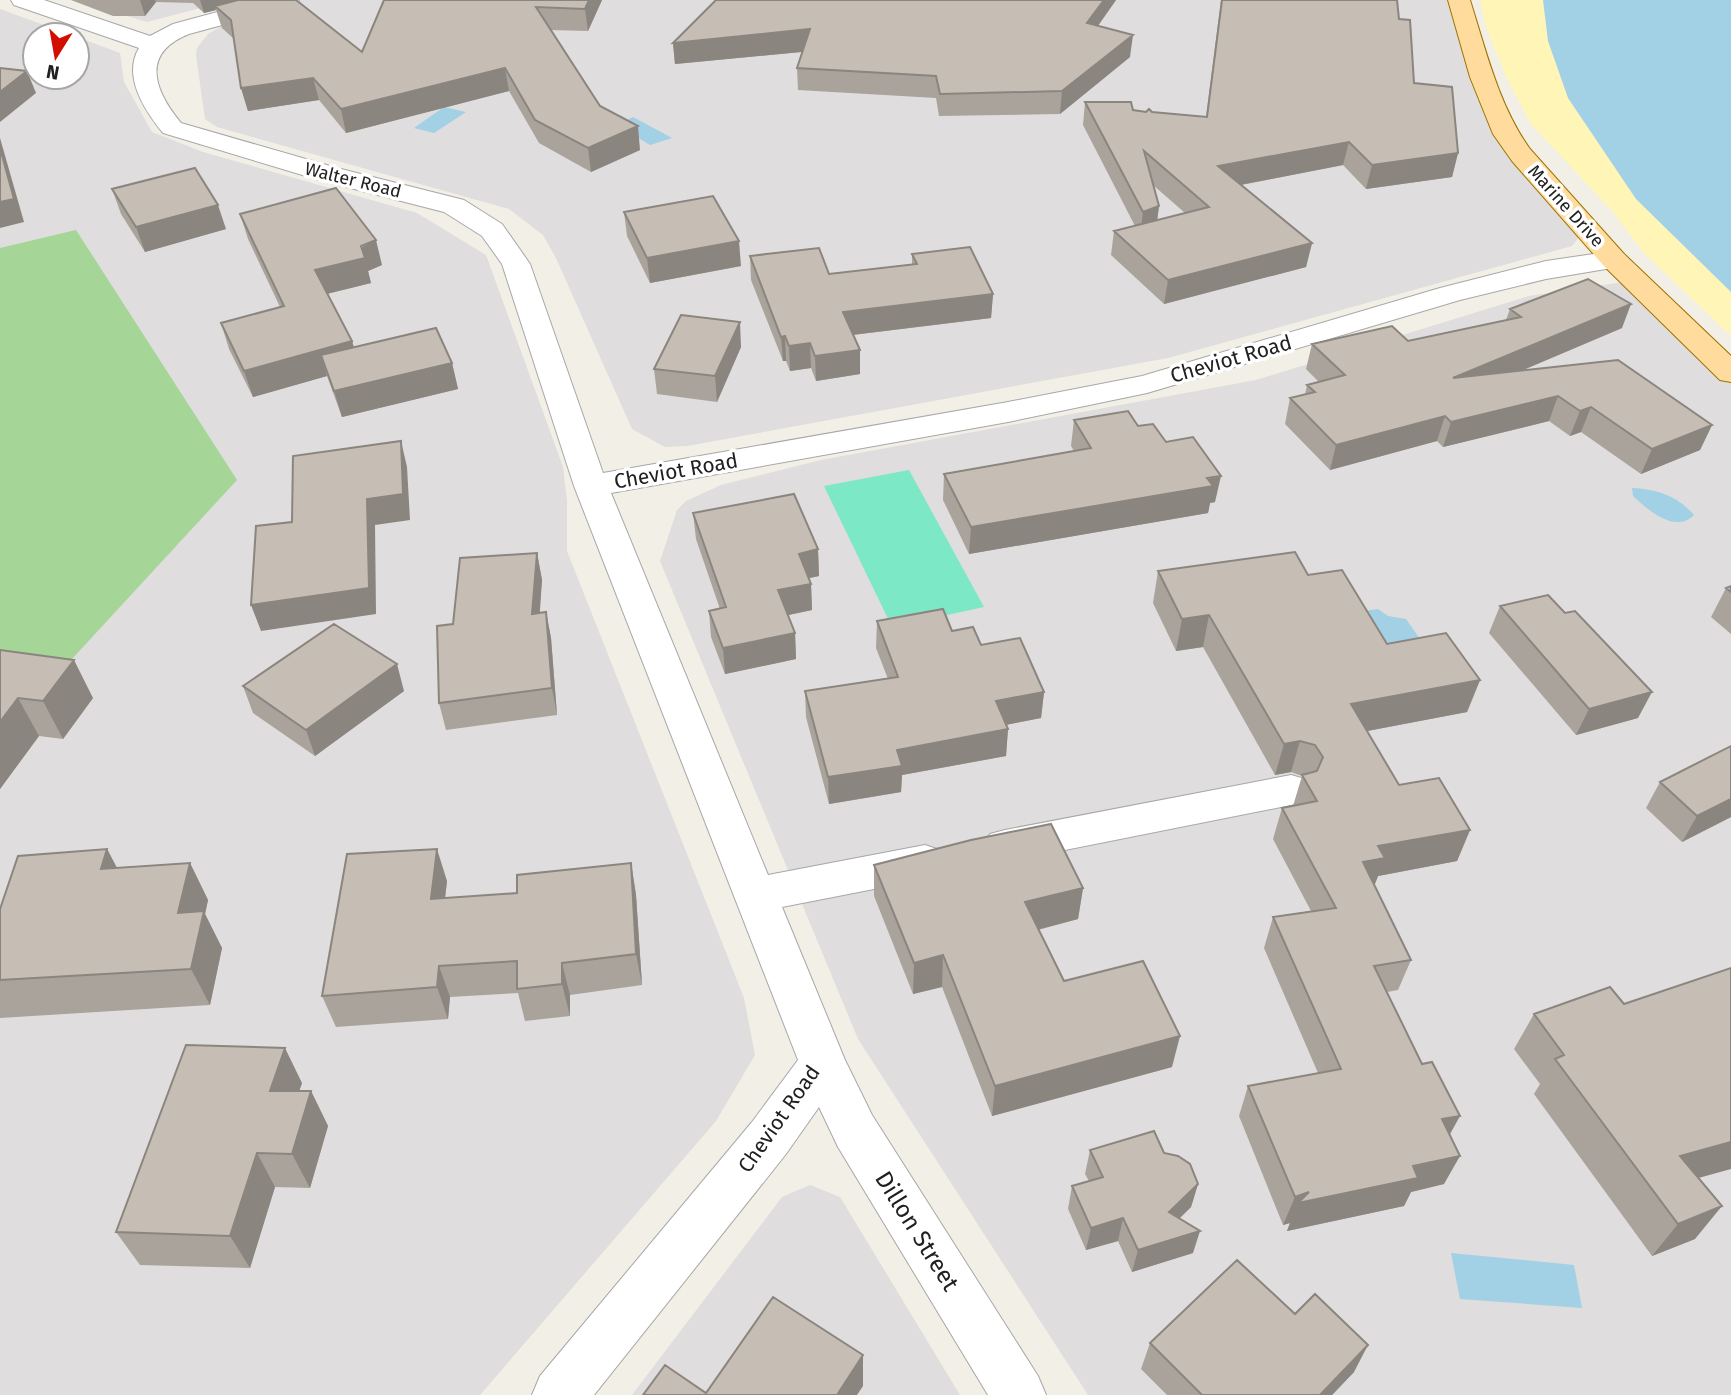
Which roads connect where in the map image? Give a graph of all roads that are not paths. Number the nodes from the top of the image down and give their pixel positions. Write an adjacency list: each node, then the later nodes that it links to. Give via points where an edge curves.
1 (22, 0): 4 (street)
2 (288, 0): 4 (street, via 181,29)
3 (1460, 0): 5 (main road, Marine Drive, via 1482,77 1506,134)
4 (153, 45): 7 (street, Walter Road, via 145,58 145,80 172,128 454,205 492,230 516,264)
5 (1614, 260): 6 (main road, Marine Drive); 7 (street, Cheviot Road, via 1546,270 1450,294 1147,384)
6 (1731, 373)
7 (591, 486): 9 (street, Cheviot Road)
8 (1291, 790): 9 (street)
9 (755, 895): 10 (street, Cheviot Road)
10 (822, 1064): 11 (street, Cheviot Road, via 769,1138); 12 (street, Dillon Street, via 855,1131)
11 (559, 1395)
12 (1019, 1395)

